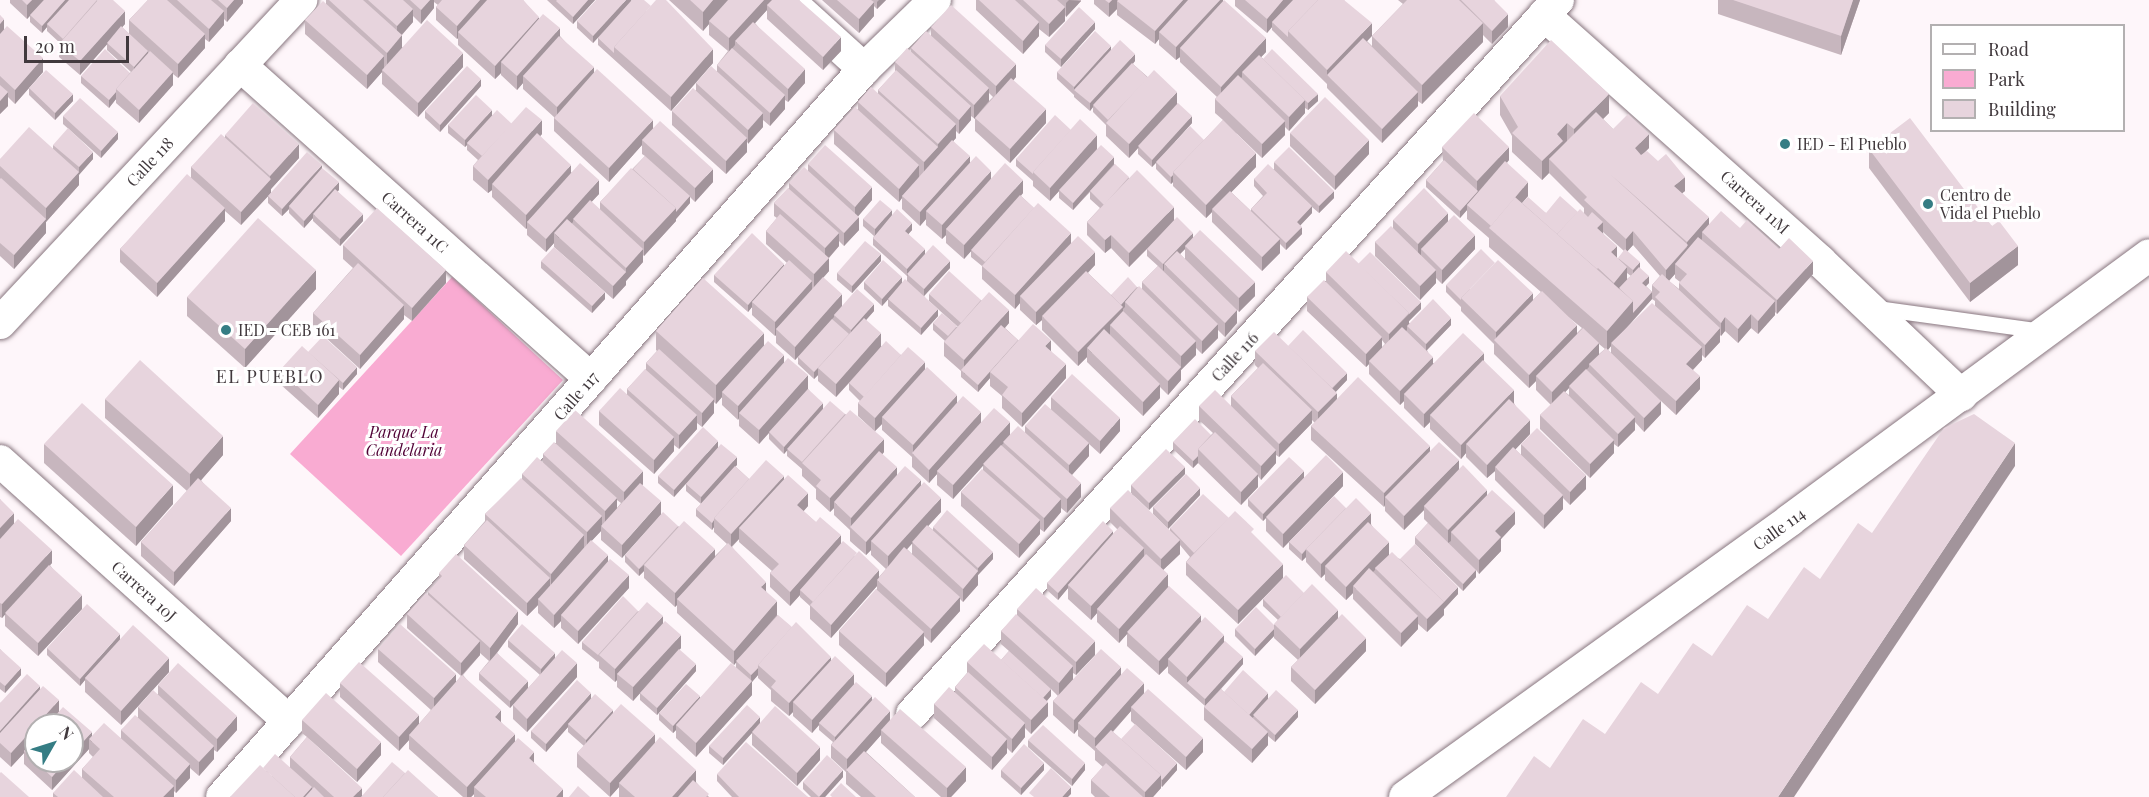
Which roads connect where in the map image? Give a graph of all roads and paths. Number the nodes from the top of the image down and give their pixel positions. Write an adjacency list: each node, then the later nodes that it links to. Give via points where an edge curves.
1 (301, 0): 5 (street, Calle 118)
2 (788, 0): 6 (street)
3 (935, 0): 6 (street, Calle 117)
4 (1551, 7): 8 (street, Carrera 11M); 14 (street, Calle 116)
5 (240, 65): 9 (street, Calle 118); 11 (street, Carrera 11C)
6 (864, 69): 11 (street, Calle 117)
7 (2149, 255): 10 (street, Calle 114)
8 (1869, 308): 10 (lane); 12 (street, Carrera 11M)
9 (0, 323)
10 (2046, 332): 12 (street, Calle 114)
11 (591, 379): 15 (street, Calle 117)
12 (1961, 395): 17 (street, Calle 114)
13 (0, 461): 15 (street, Carrera 10J)
14 (912, 714)
15 (289, 721): 16 (street, Calle 117)
16 (222, 797)
17 (1405, 797)

